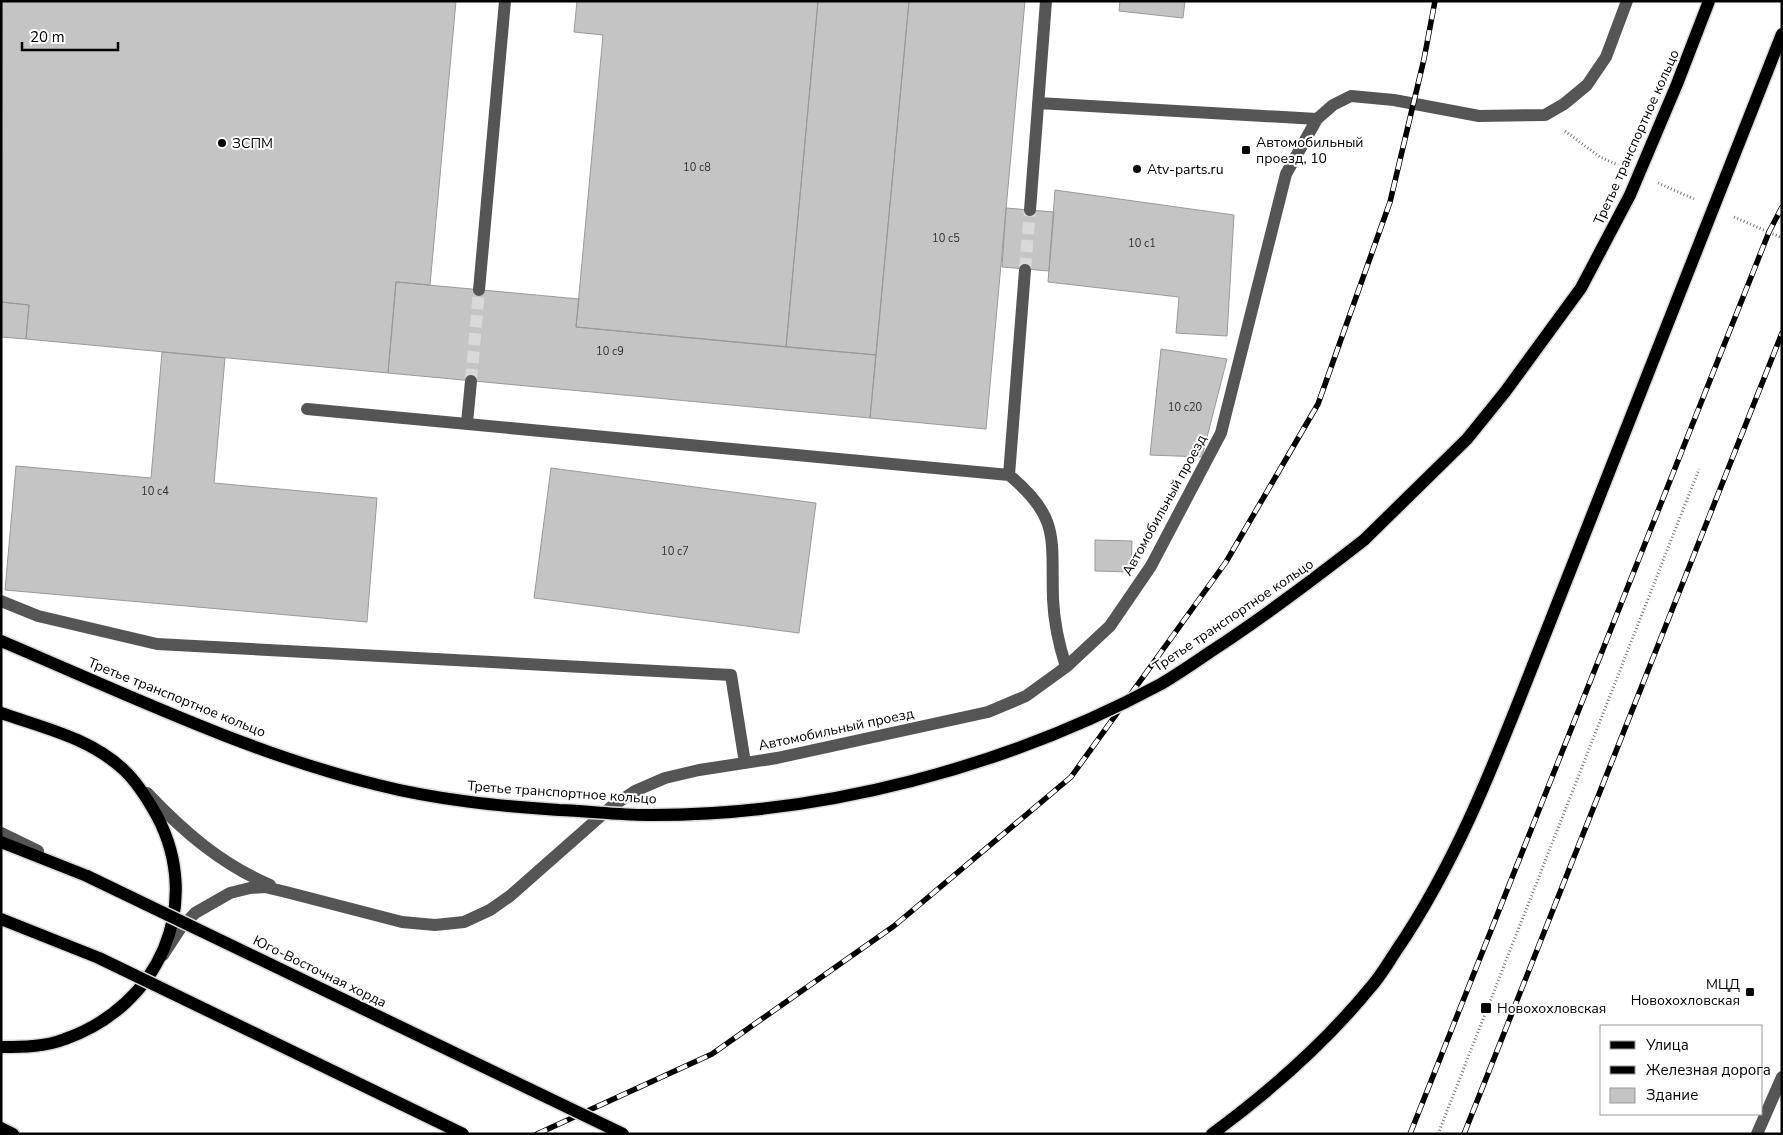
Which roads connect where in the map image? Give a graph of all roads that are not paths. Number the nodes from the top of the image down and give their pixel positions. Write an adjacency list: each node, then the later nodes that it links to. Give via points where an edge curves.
1 (506, 1): 10 (street)
2 (1046, 1): 6 (street)
3 (1627, 1): 7 (street, Автомобильный проезд, via 1606,57 1587,85 1545,115 1479,116 1394,100 1351,96 1333,105)
4 (1709, 1): 16 (main road, Третье транспортное кольцо, bridge, via 1630,196 1581,288 1467,439 1364,540 1294,596 1163,683 1091,718 1023,745 944,772 876,789 797,803 718,812 647,815 523,807 398,790 312,766 211,729)
5 (1782, 34): 33 (main road, bridge, via 1485,787 1445,871 1371,988 1280,1079)
6 (1038, 103): 7 (street); 8 (street)
7 (1317, 119): 17 (street, Автомобильный проезд, via 1286,174 1221,433 1151,566 1110,626)
8 (1030, 210)
9 (1025, 270): 14 (street)
10 (479, 290)
11 (470, 381): 13 (street)
12 (307, 408): 13 (street)
13 (467, 423): 14 (street)
14 (1009, 476): 17 (street, via 1028,491 1046,519 1054,544 1055,625)
15 (1, 601): 19 (street, via 38,616 157,644 731,675)
16 (1, 641)
17 (1066, 667): 19 (street, Автомобильный проезд, via 1026,696 988,712)
18 (1, 713): 20 (main road, via 103,752)
19 (746, 763): 24 (street, Автомобильный проезд, via 665,778 635,791 611,807 510,896 464,922 435,925 402,922)
20 (126, 771): 24 (street, via 179,827 211,852 236,869); 26 (main road, via 150,803 167,834 175,868 177,901 170,933)
21 (1, 833): 23 (street)
22 (1, 842): 23 (main road, Юго-Восточная хорда)
23 (87, 876): 32 (main road, Юго-Восточная хорда, bridge)
24 (286, 892): 26 (street, via 250,888 212,901 180,929)
25 (1, 919): 31 (main road, bridge, via 99,958)
26 (156, 966): 27 (main road, via 113,1014 90,1028 64,1040 33,1046)
27 (1, 1047)
28 (1782, 1077): 34 (street)
29 (1, 1128): 30 (main road)
30 (13, 1134)
31 (462, 1134)
32 (622, 1134)
33 (1212, 1134)
34 (1757, 1134)

